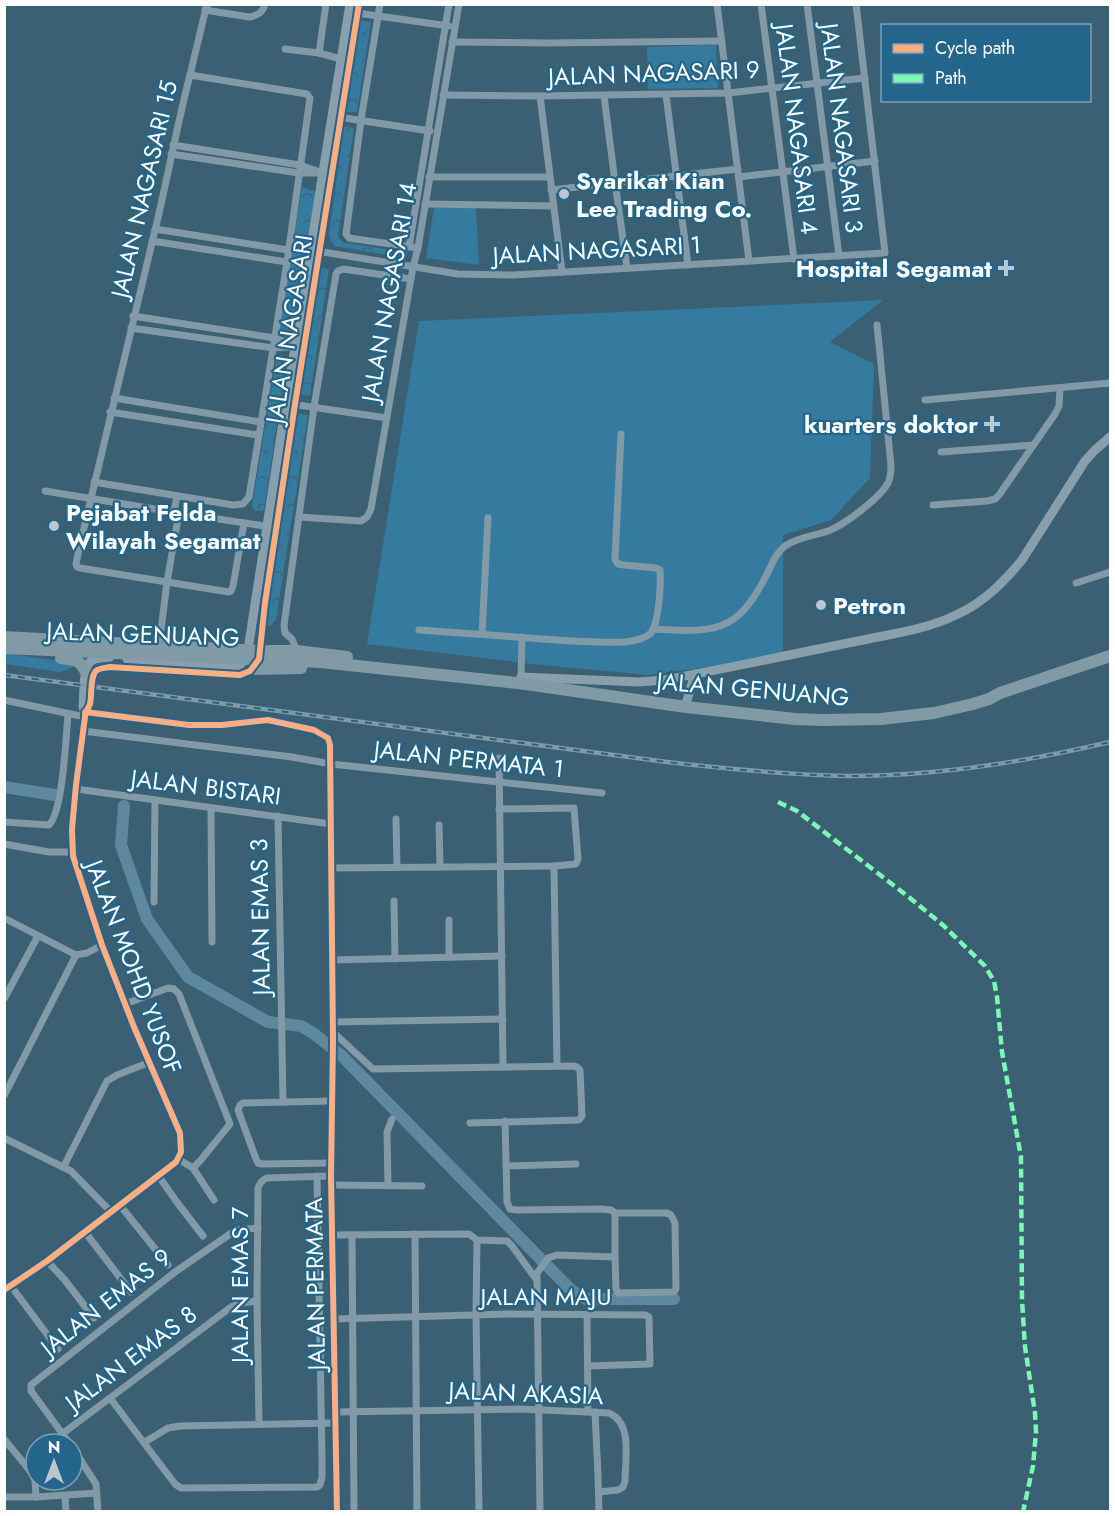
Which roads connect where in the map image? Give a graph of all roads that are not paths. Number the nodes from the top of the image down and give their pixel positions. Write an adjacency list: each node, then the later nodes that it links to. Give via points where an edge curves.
1 (265, 4): 11 (street, via 261,13 249,17)
2 (326, 4): 19 (street)
3 (350, 4): 20 (street, JALAN NAGASARI)
4 (380, 4): 13 (street, JALAN NAGASARI)
5 (448, 4): 14 (street, JALAN NAGASARI 14)
6 (459, 4): 15 (street, JALAN NAGASARI 14)
7 (717, 4): 16 (street)
8 (761, 4): 24 (street, JALAN NAGASARI 4)
9 (807, 4): 23 (street, JALAN NAGASARI 3)
10 (856, 4): 22 (street)
11 (206, 7): 21 (street)
12 (358, 9): 13 (street); 30 (street, JALAN NAGASARI)
13 (378, 16): 14 (street); 31 (street, JALAN NAGASARI)
14 (445, 25): 15 (street); 32 (street, JALAN NAGASARI 14)
15 (455, 27): 17 (street, JALAN NAGASARI 14)
16 (722, 41): 17 (street); 25 (street)
17 (452, 42): 26 (street, JALAN NAGASARI 14)
18 (285, 49): 19 (street)
19 (319, 53): 20 (street)
20 (341, 60): 30 (street, JALAN NAGASARI)
21 (190, 75): 34 (street, JALAN NAGASARI 15); 38 (street, JALAN NAGASARI 15, via 309,95)
22 (865, 78): 23 (street, JALAN NAGASARI 9); 36 (street)
23 (817, 84): 24 (street, JALAN NAGASARI 9); 37 (street, JALAN NAGASARI 3)
24 (772, 89): 25 (street, JALAN NAGASARI 9); 40 (street, JALAN NAGASARI 4)
25 (728, 93): 27 (street, JALAN NAGASARI 9); 39 (street)
26 (443, 95): 28 (street, JALAN NAGASARI 9); 33 (street, JALAN NAGASARI 14)
27 (666, 95): 29 (street, JALAN NAGASARI 9); 42 (street)
28 (540, 96): 29 (street, JALAN NAGASARI 9); 44 (street)
29 (604, 96): 46 (street)
30 (336, 116): 31 (street); 41 (street, JALAN NAGASARI)
31 (361, 120): 32 (street); 52 (street, JALAN NAGASARI, via 346,234 349,238)
32 (428, 131): 33 (street); 52 (street, JALAN NAGASARI 14)
33 (437, 132): 43 (street, JALAN NAGASARI 14)
34 (173, 145): 35 (street, JALAN NAGASARI 15); 38 (street)
35 (171, 154): 38 (street); 50 (street, JALAN NAGASARI 15)
36 (875, 161): 37 (street); 55 (street, JALAN NAGASARI 1, via 885,253)
37 (827, 166): 40 (street); 55 (street, JALAN NAGASARI 3)
38 (299, 169): 41 (street); 53 (street)
39 (738, 169): 42 (street); 45 (street)
40 (783, 171): 45 (street); 56 (street, JALAN NAGASARI 4)
41 (327, 173): 54 (street, JALAN NAGASARI)
42 (676, 176): 46 (street); 59 (street)
43 (429, 177): 44 (street); 48 (street, JALAN NAGASARI 14)
44 (549, 177): 47 (street)
45 (739, 177): 57 (street)
46 (615, 182): 47 (street); 61 (street)
47 (551, 190): 49 (street)
48 (425, 204): 49 (street); 52 (street, JALAN NAGASARI 14)
49 (553, 206): 62 (street)
50 (155, 229): 51 (street, JALAN NAGASARI 15); 53 (street)
51 (152, 241): 58 (street); 64 (street, JALAN NAGASARI 15)
52 (414, 248): 60 (street, JALAN NAGASARI 14)
53 (288, 250): 58 (street)
54 (316, 251): 60 (street, JALAN NAGASARI 1); 68 (street, JALAN NAGASARI)
55 (838, 256): 56 (street, JALAN NAGASARI 1)
56 (794, 259): 57 (street, JALAN NAGASARI 1)
57 (749, 261): 59 (street, JALAN NAGASARI 1)
58 (286, 262): 67 (street)
59 (688, 265): 61 (street, JALAN NAGASARI 1)
60 (413, 267): 62 (street, JALAN NAGASARI 1, via 477,275); 63 (street, JALAN NAGASARI 14)
61 (627, 268): 62 (street, JALAN NAGASARI 1)
62 (562, 272)
63 (411, 279): 75 (street, JALAN NAGASARI, via 338,271); 77 (street, JALAN NAGASARI 14)
64 (134, 316): 66 (street, JALAN NAGASARI 15); 67 (street)
65 (878, 325): 97 (street, via 891,465 888,483 840,526 793,541 780,550 756,593 729,623 689,631)
66 (131, 328): 69 (street); 72 (street, JALAN NAGASARI 15)
67 (274, 338): 68 (street); 69 (street)
68 (301, 346): 69 (street); 74 (street, JALAN NAGASARI)
69 (273, 348): 78 (street)
70 (1110, 383): 71 (street)
71 (1060, 388): 73 (street); 82 (street, via 1059,406)
72 (114, 398): 76 (street, JALAN NAGASARI 15); 78 (street)
73 (925, 400)
74 (290, 403): 75 (street); 93 (street, JALAN NAGASARI)
75 (314, 407): 77 (street); 90 (street, JALAN NAGASARI)
76 (110, 412): 80 (street); 84 (street, JALAN NAGASARI 15)
77 (387, 418): 90 (street, JALAN NAGASARI 14, via 367,517 361,521)
78 (261, 422): 80 (street)
79 (621, 434): 97 (street, via 615,559 618,564 660,570)
80 (258, 435): 86 (street, via 249,497 243,504)
81 (1110, 437): 107 (street, via 1075,475 1022,560 996,589 972,607 916,629)
82 (1033, 445): 83 (street); 88 (street, via 995,499)
83 (941, 452)
84 (94, 482): 86 (street); 87 (street, JALAN NAGASARI 15)
85 (45, 491): 87 (street)
86 (177, 496): 89 (street)
87 (90, 499): 89 (street); 95 (street, JALAN NAGASARI 15, via 77,567)
88 (933, 505)
89 (177, 513): 92 (street); 95 (street)
90 (299, 517): 103 (street, JALAN NAGASARI, via 284,625)
91 (488, 518): 99 (street)
92 (244, 523): 93 (street); 95 (street, via 231,591)
93 (272, 527): 105 (street, JALAN NAGASARI)
94 (1110, 572): 96 (street)
95 (167, 582): 102 (street)
96 (1076, 583)
97 (653, 629): 100 (street, via 643,638 625,642)
98 (419, 630): 99 (street)
99 (482, 634): 100 (street)
100 (522, 637): 108 (street)
101 (6, 645): 102 (highway, JALAN GENUANG); 105 (highway, JALAN GENUANG); 106 (highway, via 78,661)
102 (159, 646): 105 (highway, JALAN GENUANG)
103 (297, 651): 105 (highway, JALAN GENUANG); 108 (highway, JALAN GENUANG)
104 (1110, 656): 110 (highway, JALAN GENUANG, via 973,704 942,712 873,720 795,719)
105 (253, 658): 106 (street, via 232,667 109,657 91,661); 110 (highway, JALAN GENUANG); 112 (street, via 247,673 240,675 98,669)
106 (86, 672): 112 (street)
107 (695, 674): 108 (street, via 639,682); 110 (street)
108 (521, 677): 110 (highway, JALAN GENUANG)
109 (4, 700): 111 (street)
110 (686, 704)
111 (68, 714): 112 (street); 124 (street, via 61,787 53,820 49,825)
112 (85, 715): 113 (street, JALAN MOHD YUSOF); 115 (street, via 189,725 268,720 314,730 328,738)
113 (83, 731): 115 (street, JALAN PERMATA 1); 117 (street, JALAN MOHD YUSOF)
114 (499, 758): 116 (street)
115 (331, 764): 116 (street, JALAN PERMATA 1); 125 (street)
116 (499, 782): 118 (street, JALAN PERMATA 1); 121 (street)
117 (76, 789): 119 (street, JALAN BISTARI); 128 (street, JALAN MOHD YUSOF)
118 (602, 793)
119 (156, 800): 120 (street, JALAN BISTARI); 135 (street)
120 (211, 808): 122 (street, JALAN BISTARI); 139 (street)
121 (500, 809): 129 (street); 132 (street, via 574,808 577,861 574,865)
122 (278, 816): 125 (street, JALAN BISTARI); 156 (street, JALAN EMAS 3)
123 (396, 819): 130 (street)
124 (4, 822)
125 (331, 824): 133 (street)
126 (439, 825): 131 (street)
127 (4, 844): 128 (street)
128 (72, 852): 140 (street, JALAN MOHD YUSOF)
129 (500, 865): 131 (street); 132 (street); 142 (street)
130 (397, 866): 131 (street); 133 (street)
131 (440, 866)
132 (554, 866): 152 (street)
133 (331, 868): 145 (street)
134 (394, 901): 144 (street)
135 (154, 902)
136 (4, 918): 138 (street)
137 (449, 920): 143 (street)
138 (38, 936): 141 (street); 146 (street)
139 (212, 942)
140 (102, 945): 141 (street); 147 (street, JALAN MOHD YUSOF)
141 (76, 955): 154 (street)
142 (502, 956): 143 (street); 148 (street)
143 (449, 957): 144 (street)
144 (395, 959): 145 (street)
145 (332, 960): 149 (street)
146 (4, 999)
147 (125, 1004): 151 (street, JALAN MOHD YUSOF); 166 (street, via 168,988 178,994 230,1124)
148 (503, 1019): 149 (street); 153 (street)
149 (333, 1022): 150 (street)
150 (333, 1036): 153 (street, via 373,1069); 155 (street, JALAN PERMATA)
151 (150, 1062): 161 (street, JALAN MOHD YUSOF, via 180,1133 182,1147); 164 (street, via 107,1081)
152 (556, 1066): 153 (street); 158 (street, via 580,1070 581,1119)
153 (503, 1067)
154 (4, 1096)
155 (332, 1101): 156 (street); 162 (street, JALAN PERMATA)
156 (282, 1102): 162 (street, via 243,1103 238,1110 258,1163)
157 (392, 1119): 171 (street, via 387,1132)
158 (506, 1121): 159 (street); 165 (street)
159 (470, 1123)
160 (4, 1138): 164 (street)
161 (178, 1159): 166 (street); 167 (street)
162 (332, 1163): 169 (street, JALAN PERMATA)
163 (576, 1164): 165 (street)
164 (64, 1166): 175 (street)
165 (506, 1166): 176 (street, via 507,1203 513,1210 589,1209)
166 (193, 1168): 173 (street)
167 (159, 1175): 174 (street); 182 (street)
168 (316, 1176): 169 (street, JALAN EMAS 7); 177 (street, JALAN EMAS 7, via 264,1179 258,1189); 207 (street)
169 (332, 1176): 170 (street, JALAN PERMATA)
170 (332, 1185): 171 (street); 181 (street, JALAN PERMATA)
171 (388, 1185): 172 (street)
172 (422, 1186)
173 (214, 1200)
174 (119, 1204): 175 (street); 186 (street)
175 (110, 1211): 178 (street)
176 (615, 1213): 184 (street); 184 (street, via 671,1215 675,1223 676,1289 618,1293)
177 (258, 1228): 190 (street, JALAN EMAS 7); 210 (street, JALAN EMAS 9, via 233,1232 175,1272 31,1385)
178 (85, 1232): 185 (street); 189 (street)
179 (352, 1234): 180 (street); 181 (street); 196 (street)
180 (415, 1234): 183 (street, via 469,1234); 194 (street)
181 (332, 1235): 197 (street, JALAN PERMATA)
182 (203, 1236)
183 (477, 1240): 187 (street, via 507,1241); 192 (street)
184 (615, 1257): 187 (street, via 548,1258)
185 (47, 1261): 188 (street); 195 (street)
186 (168, 1265)
187 (537, 1279): 191 (street)
188 (8, 1288): 198 (street)
189 (131, 1292)
190 (257, 1301): 200 (street, JALAN EMAS 8, via 231,1307); 209 (street, JALAN EMAS 7)
191 (538, 1314): 192 (street, JALAN MAJU); 193 (street, JALAN MAJU); 203 (street)
192 (476, 1315): 194 (street, JALAN MAJU); 202 (street)
193 (587, 1315): 199 (street); 199 (street, JALAN MAJU, via 647,1315 651,1362)
194 (416, 1316): 196 (street, JALAN MAJU); 201 (street)
195 (94, 1318)
196 (353, 1318): 197 (street, JALAN MAJU); 205 (street)
197 (334, 1319): 204 (street, JALAN PERMATA)
198 (58, 1349)
199 (588, 1366): 206 (street)
200 (110, 1398): 211 (street, JALAN EMAS 8); 213 (street)
201 (417, 1410): 202 (street, JALAN AKASIA); 205 (street, JALAN AKASIA); 224 (street)
202 (478, 1410): 203 (street, JALAN AKASIA); 225 (street)
203 (539, 1410): 206 (street, JALAN AKASIA); 226 (street)
204 (335, 1412): 205 (street, JALAN AKASIA); 208 (street, JALAN PERMATA)
205 (354, 1412): 223 (street)
206 (592, 1412): 215 (street); 215 (street, JALAN AKASIA, via 616,1416 626,1441 623,1487)
207 (320, 1423): 208 (street); 209 (street); 213 (street, via 322,1477 317,1487 181,1488)
208 (335, 1423): 222 (street, JALAN PERMATA)
209 (259, 1424): 213 (street, via 174,1426)
210 (61, 1432)
211 (65, 1432)
212 (5, 1441): 219 (street, via 32,1473)
213 (145, 1443)
214 (84, 1464): 216 (street)
215 (599, 1492): 227 (street)
216 (97, 1494): 217 (street); 221 (street)
217 (65, 1496): 219 (street); 220 (street)
218 (4, 1497): 219 (street)
219 (36, 1497)
220 (66, 1512)
221 (98, 1512)
222 (337, 1512)
223 (354, 1512)
224 (417, 1512)
225 (479, 1512)
226 (540, 1512)
227 (599, 1512)

